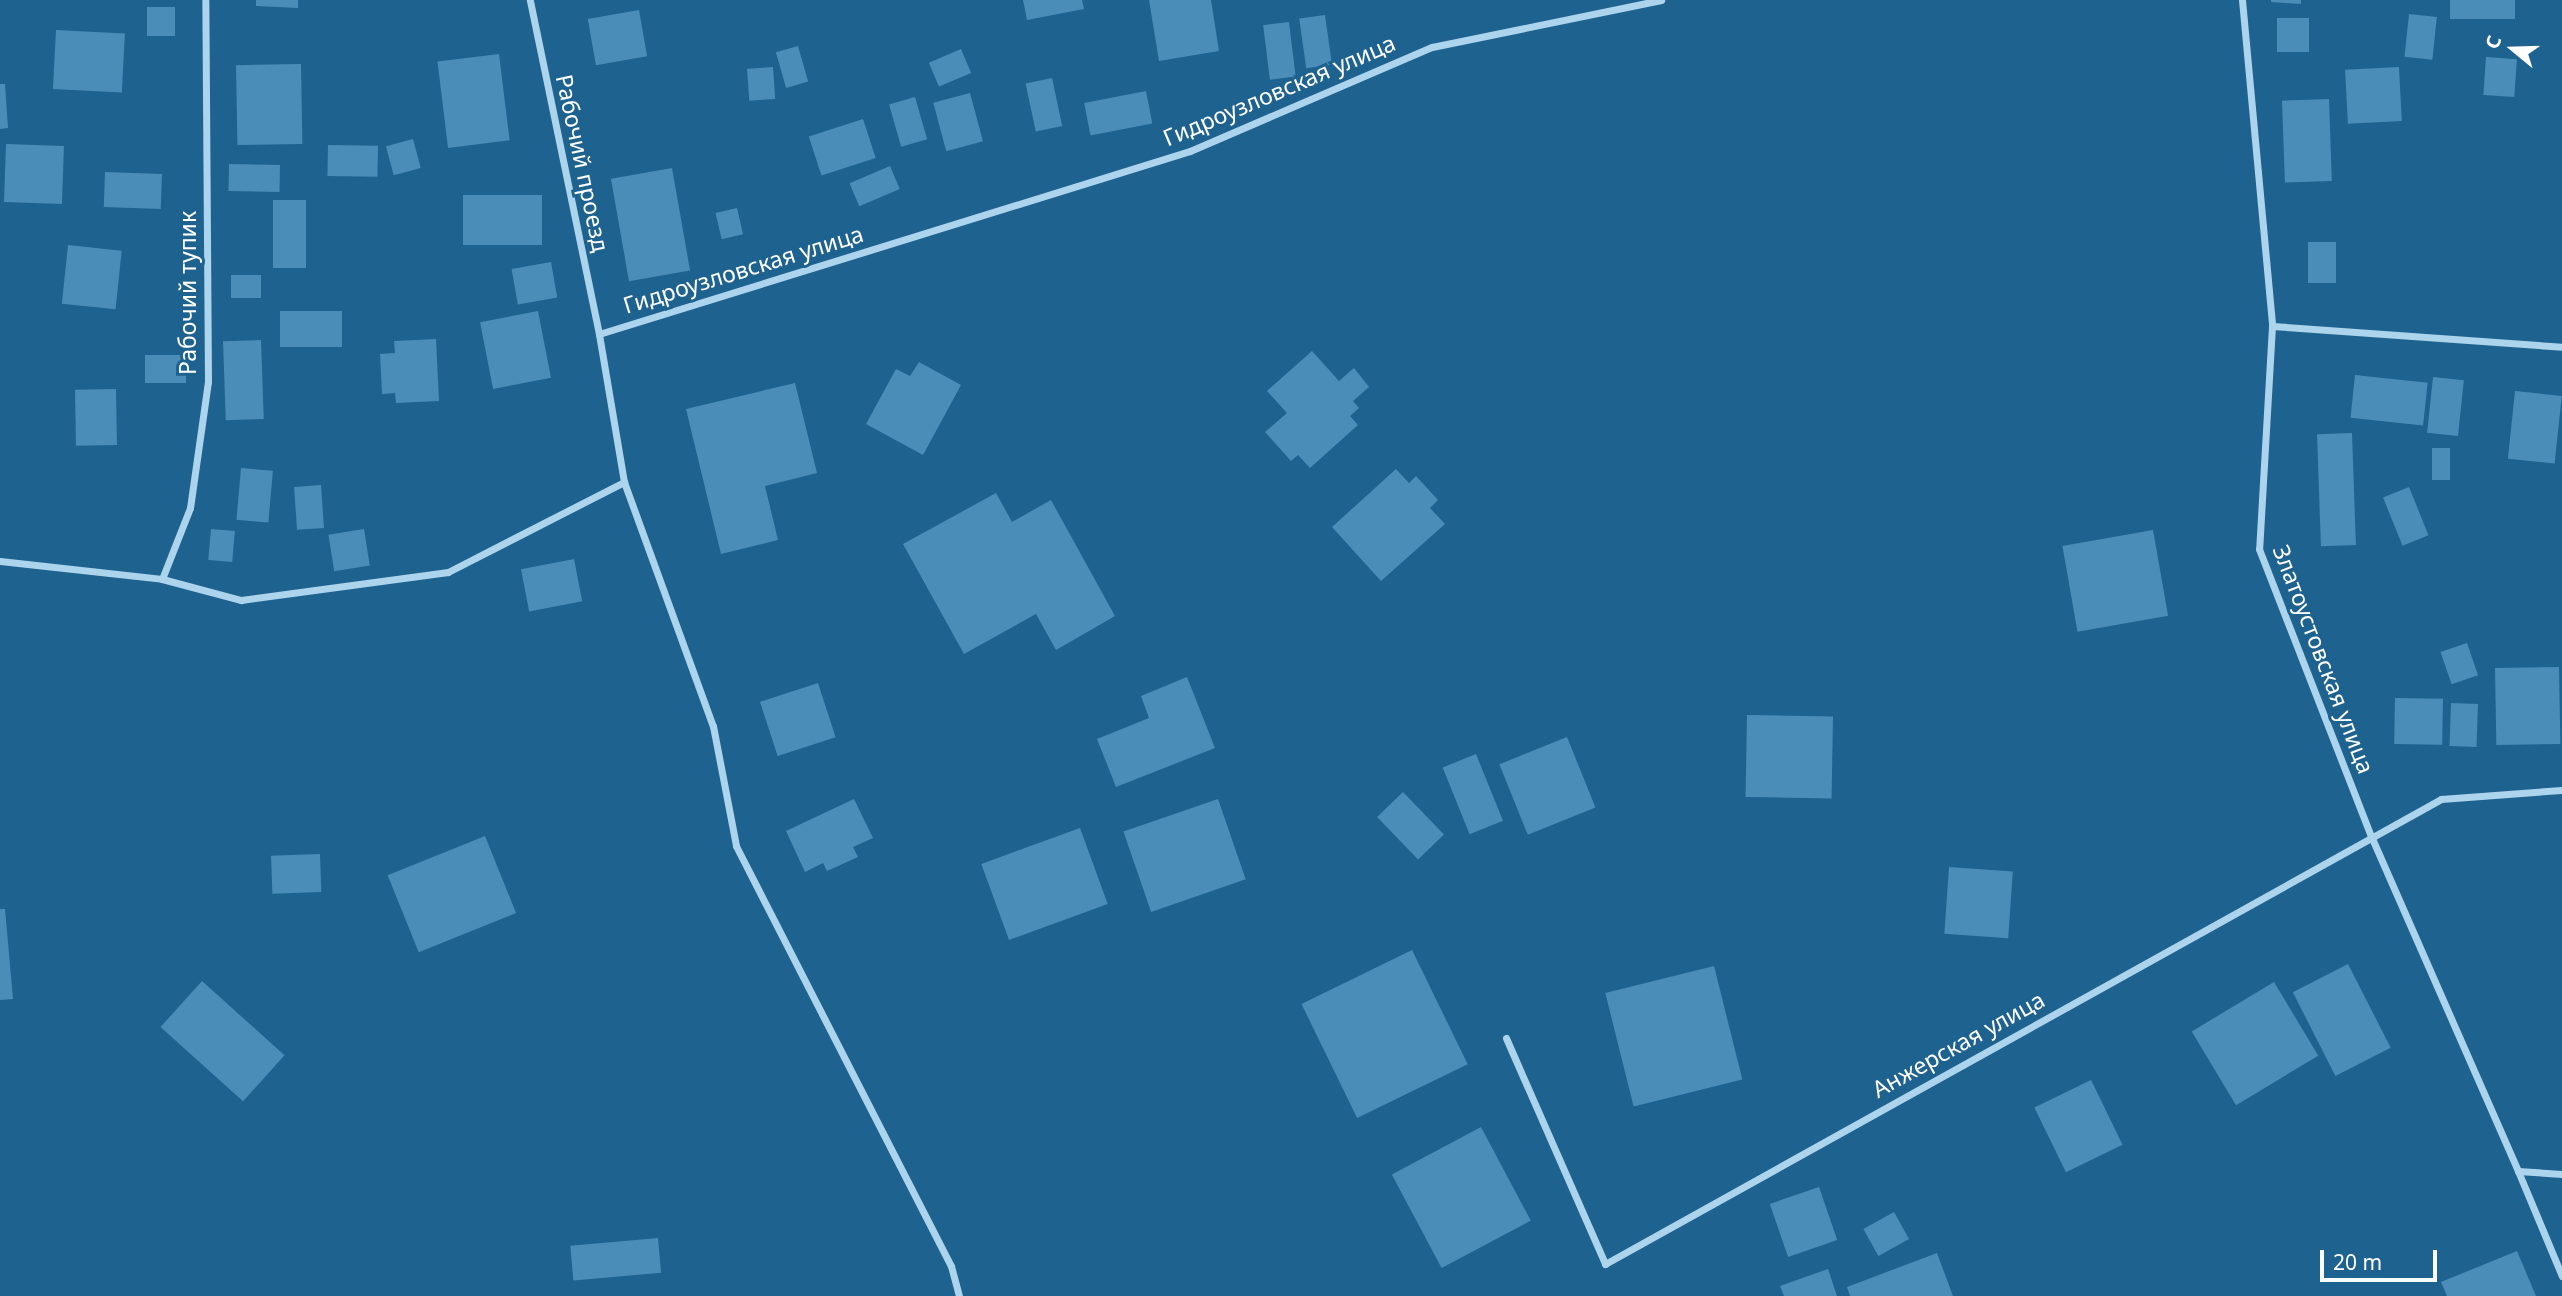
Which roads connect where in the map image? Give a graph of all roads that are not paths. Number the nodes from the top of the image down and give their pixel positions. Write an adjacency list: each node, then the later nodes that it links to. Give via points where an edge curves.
1 (205, 0): 10 (street, Рабочий тупик, via 208,382 190,508)
2 (530, 0): 6 (street, Рабочий проезд)
3 (1661, 0): 6 (street, Гидроузловская улица, via 1432,47 1190,151)
4 (2242, 0): 5 (street, Златоустовская улица)
5 (2272, 326): 7 (street); 12 (street, Златоустовская улица, via 2259,549)
6 (599, 334): 8 (street, Гидроузловская улица)
7 (2562, 347)
8 (624, 482): 10 (street, via 448,572 241,600); 17 (street, Гидроузловская улица, via 713,726 736,846 951,1266)
9 (0, 561): 10 (street)
10 (162, 579)
11 (2562, 790): 12 (street, Анжерская улица, via 2441,799)
12 (2371, 836): 13 (street, Анжерская улица, via 1605,1264); 14 (street, Златоустовская улица)
13 (1506, 1038)
14 (2518, 1171): 15 (street); 16 (street)
15 (2562, 1174)
16 (2562, 1276)
17 (959, 1296)

